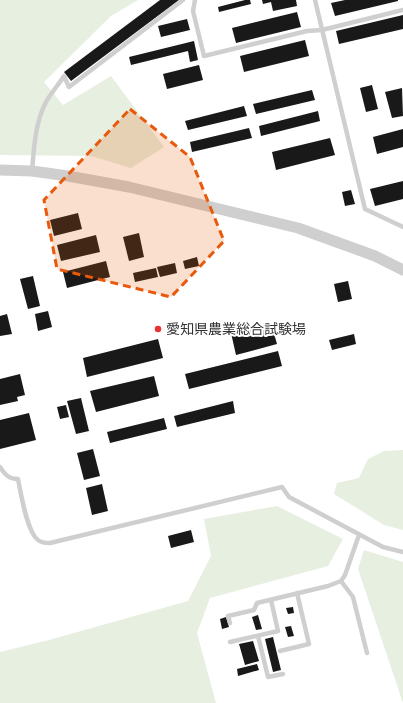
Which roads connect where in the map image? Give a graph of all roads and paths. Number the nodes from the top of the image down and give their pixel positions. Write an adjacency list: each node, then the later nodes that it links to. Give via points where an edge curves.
1 (183, 0): 7 (lane, via 69,87 64,76 46,102 39,122)
2 (195, 0): 5 (lane, via 193,11 204,56 307,30)
3 (315, 0): 5 (lane)
4 (403, 10): 5 (lane)
5 (322, 30): 8 (lane, via 365,209)
6 (0, 170): 7 (street)
7 (32, 171): 9 (street, via 129,187 298,228 376,256)
8 (403, 227)
9 (403, 270)
10 (0, 467): 11 (lane, via 7,476 18,480 31,530 39,541 44,543 58,542 282,487 289,498)
11 (359, 535): 12 (lane, via 383,547); 13 (lane, via 345,575)
12 (403, 552)
13 (340, 581): 14 (lane); 20 (lane, via 352,597)
14 (297, 593): 15 (lane); 19 (lane, via 309,644)
15 (271, 600): 16 (lane, via 257,603 254,610 228,616); 17 (lane, via 278,631)
16 (230, 623)
17 (258, 636): 18 (lane); 21 (lane, via 268,678)
18 (230, 642)
19 (280, 651)
20 (367, 653)
21 (283, 674)

